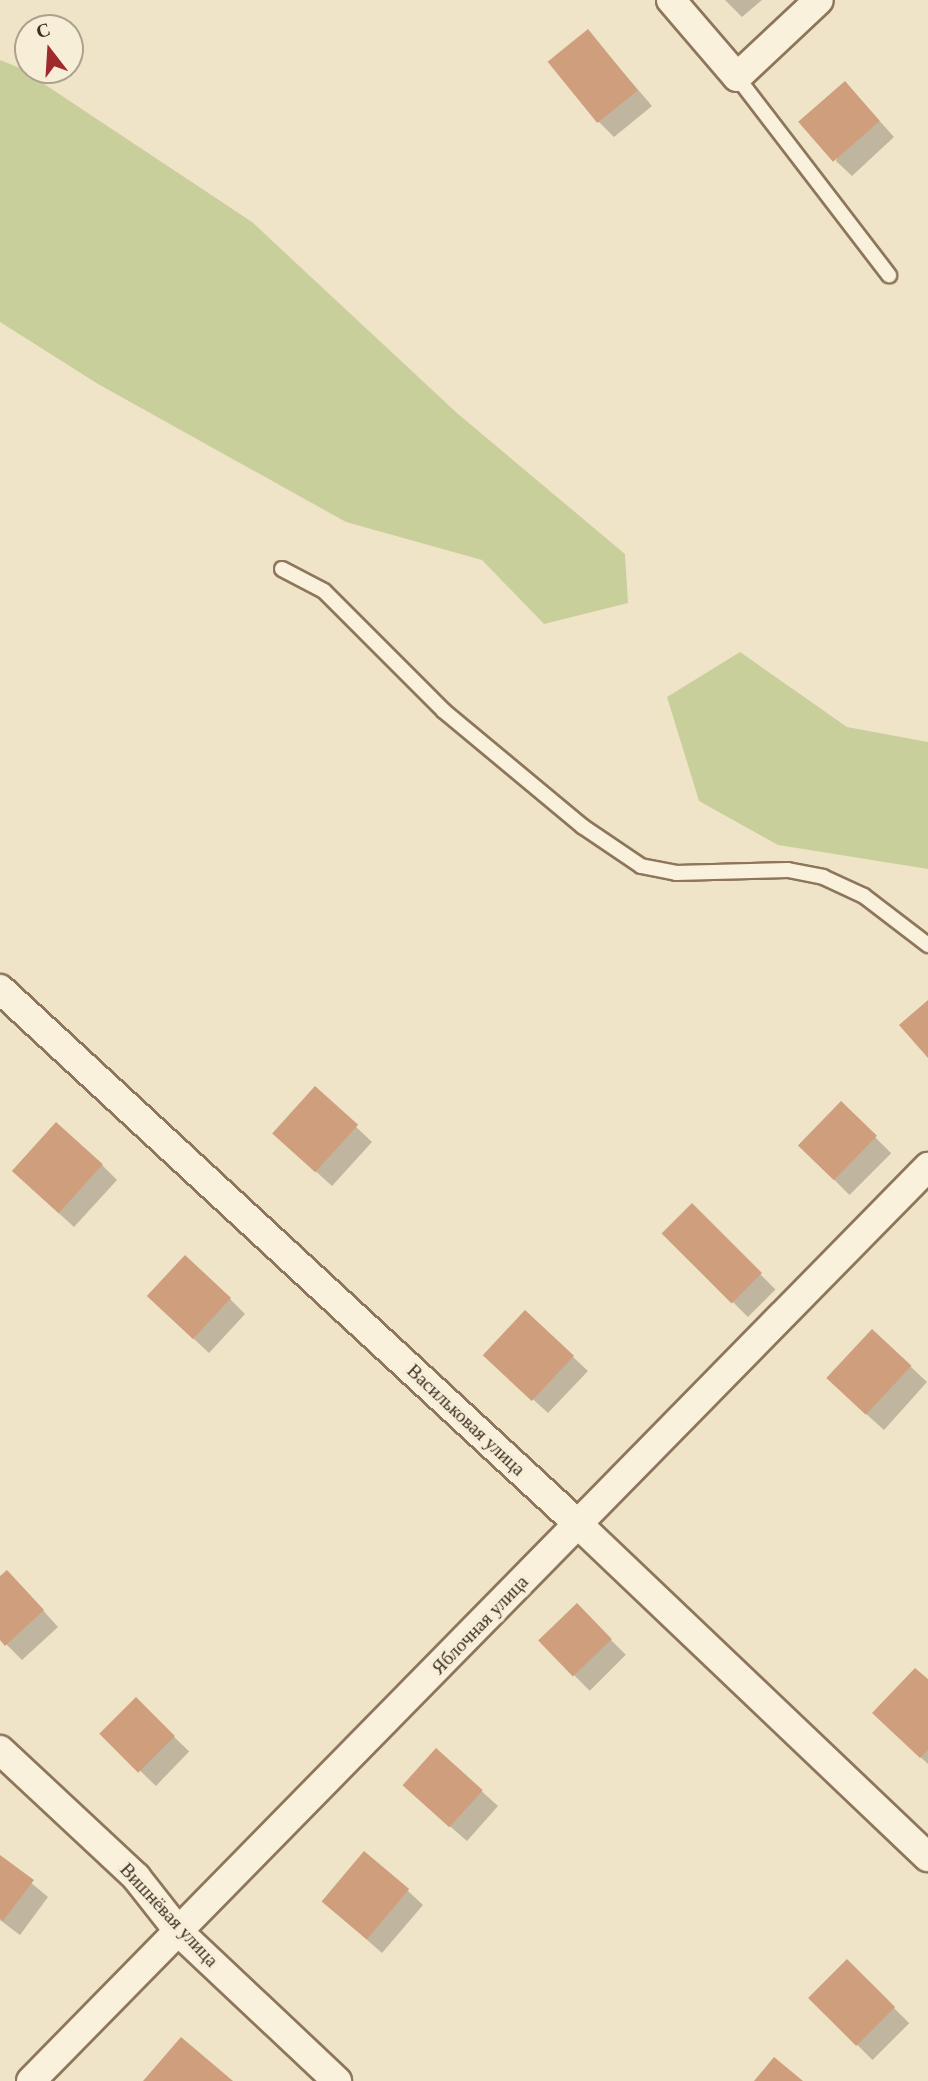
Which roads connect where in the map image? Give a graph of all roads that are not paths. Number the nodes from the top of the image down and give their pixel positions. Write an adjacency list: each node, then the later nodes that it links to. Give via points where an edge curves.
1 (670, 0): 3 (street)
2 (819, 0): 3 (street)
3 (737, 77): 4 (lane)
4 (889, 275)
5 (282, 569): 6 (lane, via 324,591 444,711 582,826 641,866 676,873 788,870 823,877 864,896)
6 (928, 945)
7 (0, 989): 9 (street, Васильковая улица)
8 (928, 1167): 9 (street, Яблочная улица)
9 (578, 1524): 11 (street, Васильковая улица); 12 (street, Яблочная улица)
10 (0, 1750): 12 (street, Вишнёвая улица, via 136,1877)
11 (928, 1857)
12 (180, 1933): 13 (street, Яблочная улица); 14 (street, Вишнёвая улица)
13 (31, 2081)
14 (337, 2081)

